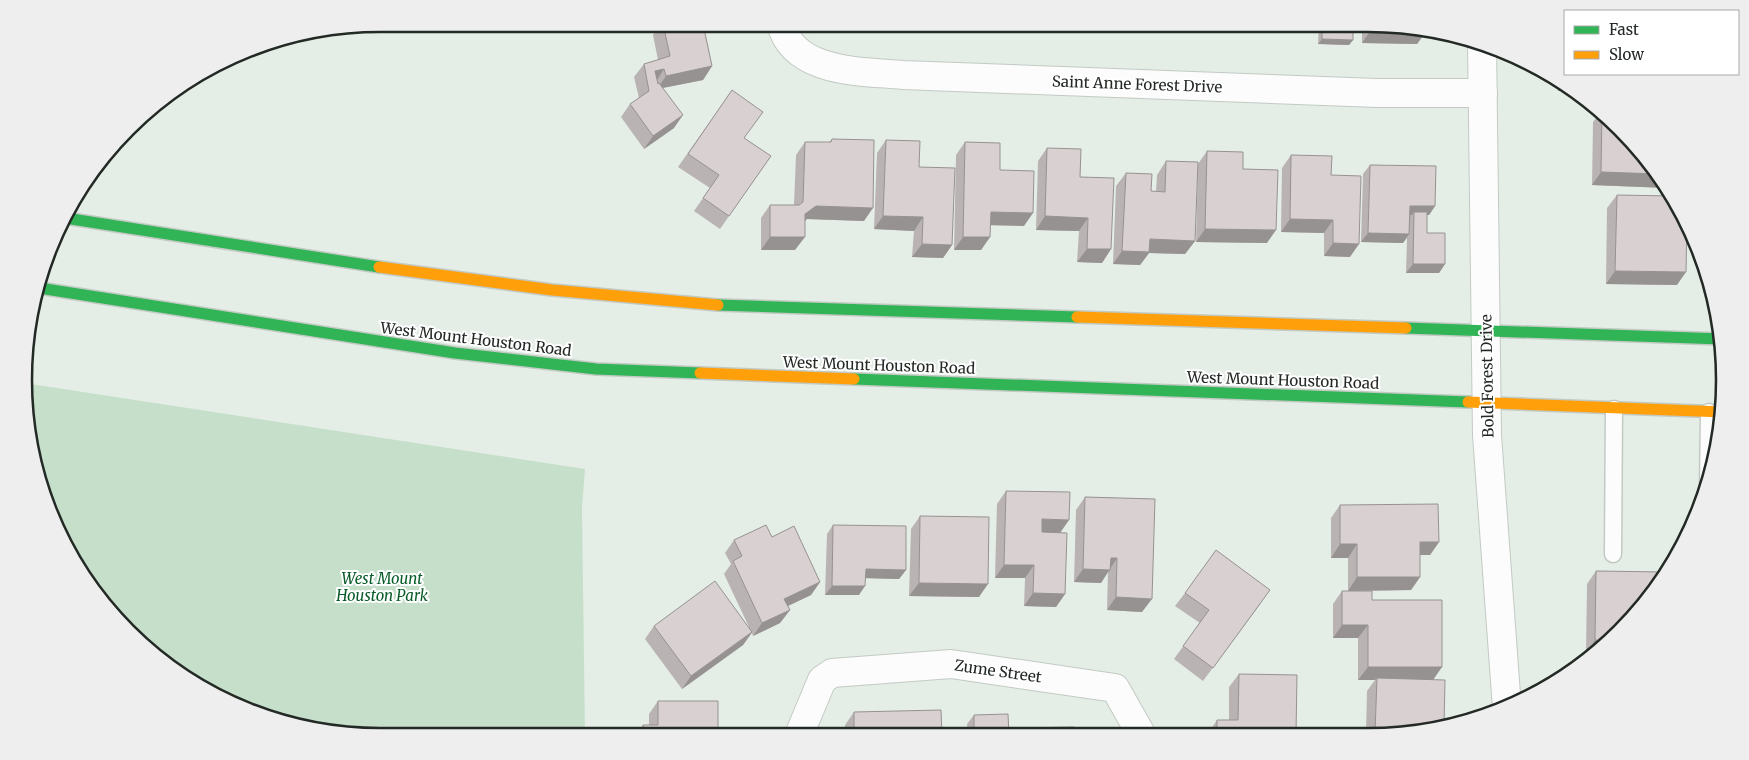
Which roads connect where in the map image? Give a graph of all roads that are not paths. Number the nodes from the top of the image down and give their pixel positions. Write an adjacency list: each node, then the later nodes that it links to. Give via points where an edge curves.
1 (784, 32): 3 (street, Saint Anne Forest Drive, via 796,50 818,63 843,70 1377,93)
2 (1482, 51): 3 (street, Bold Forest Drive)
3 (1483, 93): 6 (street, Bold Forest Drive)
4 (72, 219): 6 (main road, via 463,279 612,298 715,305)
5 (44, 289): 8 (main road, West Mount Houston Road, via 445,351 596,369)
6 (1487, 329): 7 (main road); 8 (street, Bold Forest Drive)
7 (1714, 339)
8 (1487, 403): 9 (main road, West Mount Houston Road); 12 (street, Bold Forest Drive)
9 (1614, 409): 10 (main road, West Mount Houston Road); 11 (lane)
10 (1716, 412)
11 (1612, 554)
12 (1508, 698)
13 (802, 728): 14 (street, Zume Street, via 822,680 832,673 951,664 1115,688)
14 (1137, 728)

